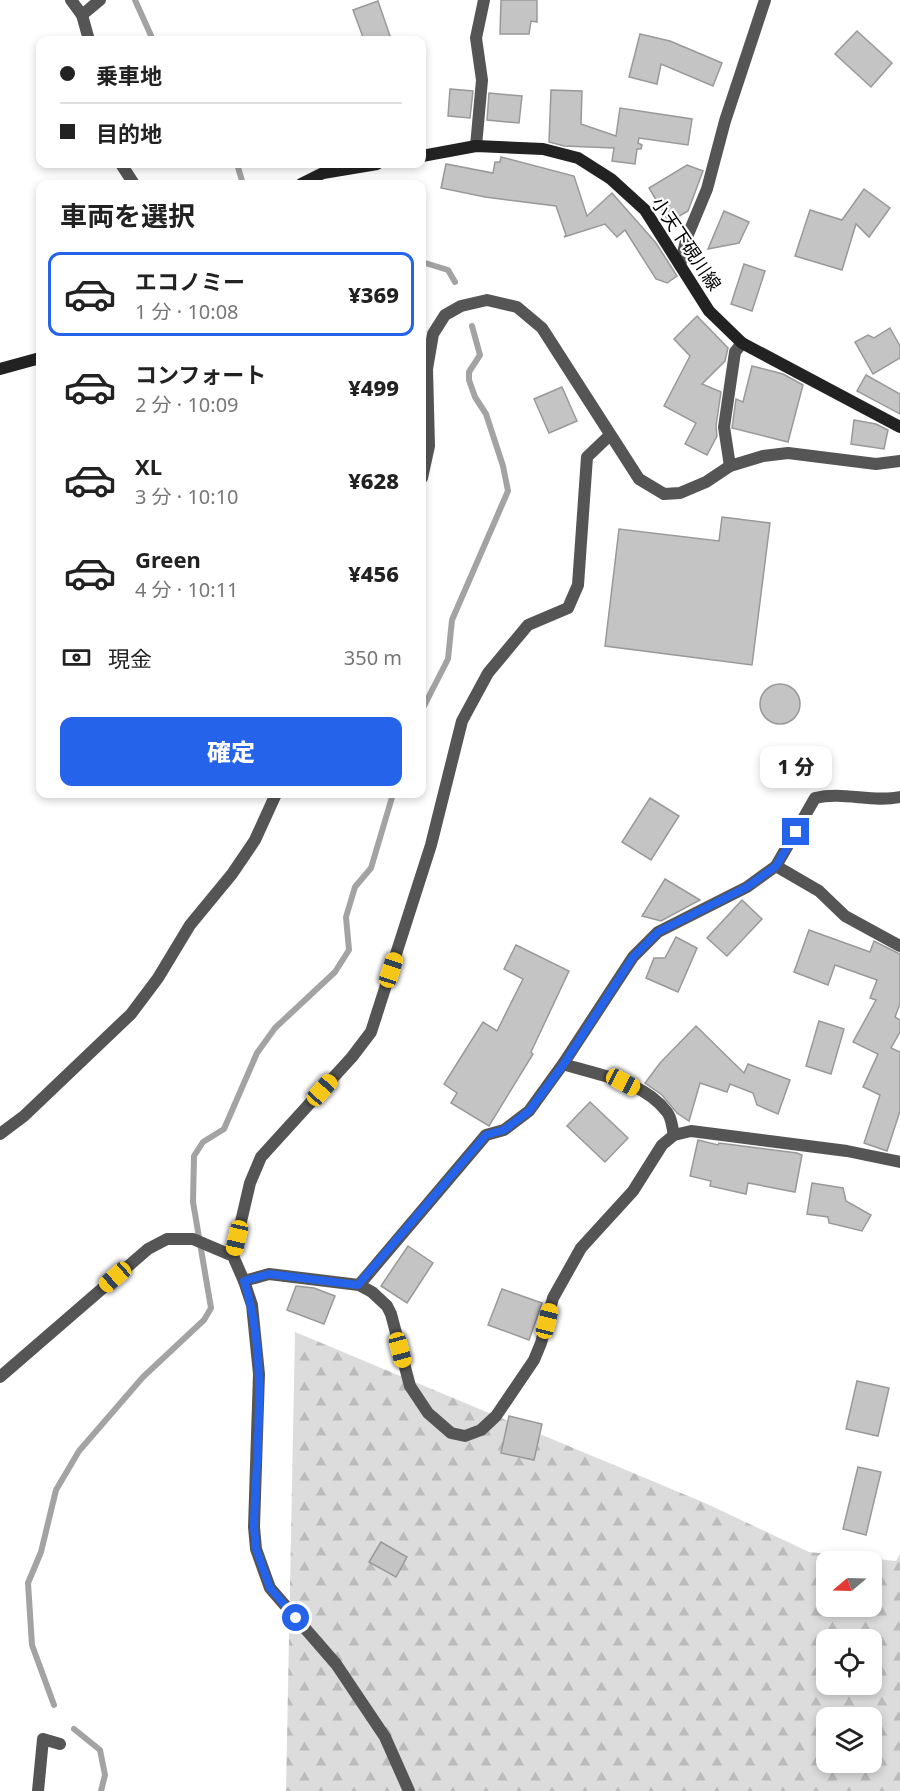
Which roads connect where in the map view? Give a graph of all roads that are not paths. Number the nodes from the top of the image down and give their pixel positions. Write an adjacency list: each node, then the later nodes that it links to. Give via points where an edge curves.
1 (71, 0): 5 (street)
2 (100, 0): 5 (street)
3 (484, 0): 7 (street, via 476,38 482,80)
4 (765, 0): 11 (street)
5 (82, 15): 6 (street)
6 (88, 36)
7 (476, 146): 8 (main road, 小天下硯川線); 11 (main road, 小天下硯川線, via 543,149 578,158 611,178 645,210)
8 (426, 155)
9 (353, 168): 10 (main road, via 323,173)
10 (310, 180)
11 (680, 265): 12 (main road, 小天下硯川線, via 709,311)
12 (742, 343): 15 (main road, 小天下硯川線); 19 (street, via 735,352 724,426)
13 (36, 359): 14 (main road)
14 (0, 369)
15 (900, 427)
16 (610, 435): 17 (street, via 542,328 517,307 487,300 461,306 445,315 433,334 427,369); 19 (street, via 639,479 664,494 680,493); 28 (street, via 587,458 578,585 567,608 528,625 488,673 462,721 431,845 371,1032 261,1157 250,1183)
17 (426, 460)
18 (900, 461): 19 (street, via 876,464 788,453)
19 (730, 466)
20 (900, 797): 22 (street, via 890,800 830,794 815,798)
21 (274, 798): 25 (street, via 255,840 190,925 131,1014)
22 (776, 866): 23 (street, via 819,891 845,916); 24 (street, via 747,887 658,932 633,957)
23 (900, 946)
24 (563, 1065): 26 (street, via 623,1082 650,1096 669,1114); 30 (street, via 529,1111 504,1130 486,1135)
25 (0, 1134)
26 (674, 1135): 27 (street, via 691,1131 847,1151); 30 (street, via 662,1145 633,1191 580,1248 553,1298 534,1360 496,1416 481,1430 465,1436 451,1433 428,1413 410,1386 387,1306)
27 (900, 1162)
28 (232, 1256): 29 (street); 31 (street, via 193,1239 166,1239 148,1249)
29 (244, 1281): 30 (street, via 269,1274); 34 (street, via 252,1305 259,1374 256,1549 270,1588 336,1664 385,1737)
30 (358, 1285)
31 (0, 1377)
32 (60, 1744): 33 (street, via 43,1739)
33 (38, 1791)
34 (409, 1791)

